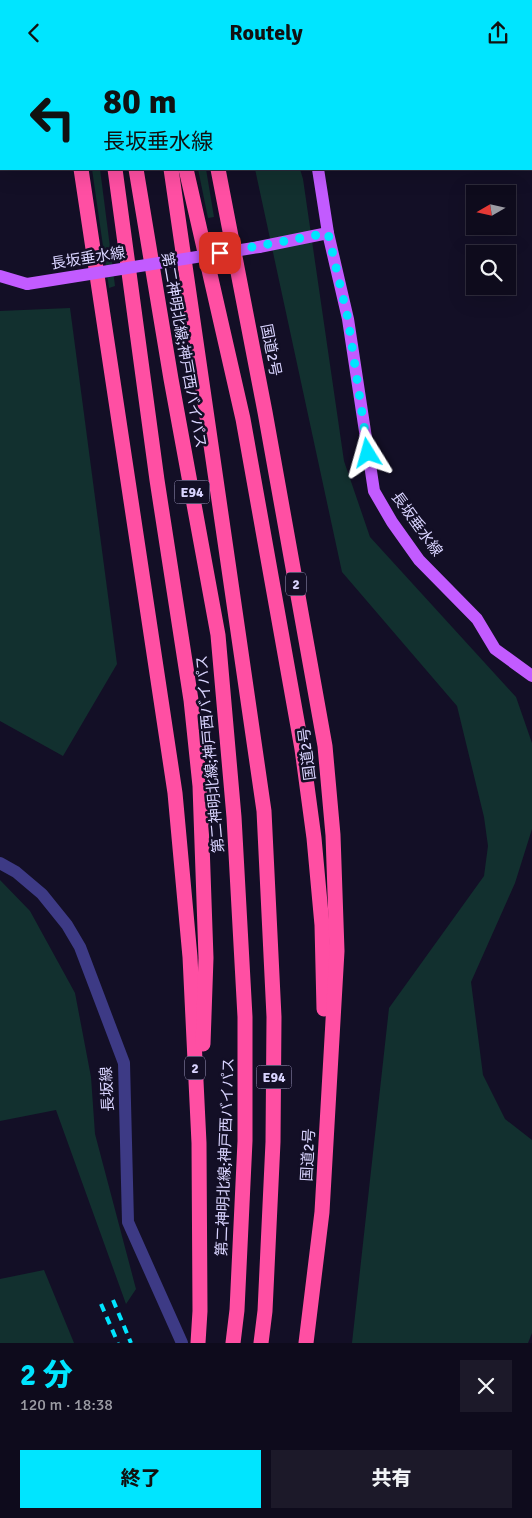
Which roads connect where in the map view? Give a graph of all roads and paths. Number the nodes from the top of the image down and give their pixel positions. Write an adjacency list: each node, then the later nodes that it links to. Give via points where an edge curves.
1 (81, 170): 13 (highway, 2, via 175,793 190,957)
2 (115, 170): 13 (highway, via 157,480 192,700 200,786 206,958)
3 (136, 170): 16 (highway, 第二神明北線;神戸西バイパス / E94, via 218,635 234,817 245,1017 246,1141)
4 (170, 170): 17 (highway, 第二神明北線;神戸西バイパス / E94, via 264,811 274,1017 274,1142)
5 (186, 170): 12 (highway, via 243,419 302,749 314,838)
6 (218, 170): 12 (highway, 国道2号 / 2, via 325,746 333,835 337,951)
7 (318, 170): 8 (main road, 長坂垂水線)
8 (328, 233): 9 (main road, 長坂垂水線, bridge, via 27,284); 10 (main road, 長坂垂水線, via 348,319 374,491 419,560 477,619 495,649)
9 (0, 277)
10 (532, 676)
11 (0, 863): 14 (street, 長坂線, via 42,894 67,925 83,955 124,1063 128,1222)
12 (329, 1003): 18 (highway, via 322,1212)
13 (199, 1143): 15 (highway, 2)
14 (182, 1343)
15 (198, 1343)
16 (233, 1343)
17 (261, 1343)
18 (306, 1343)

